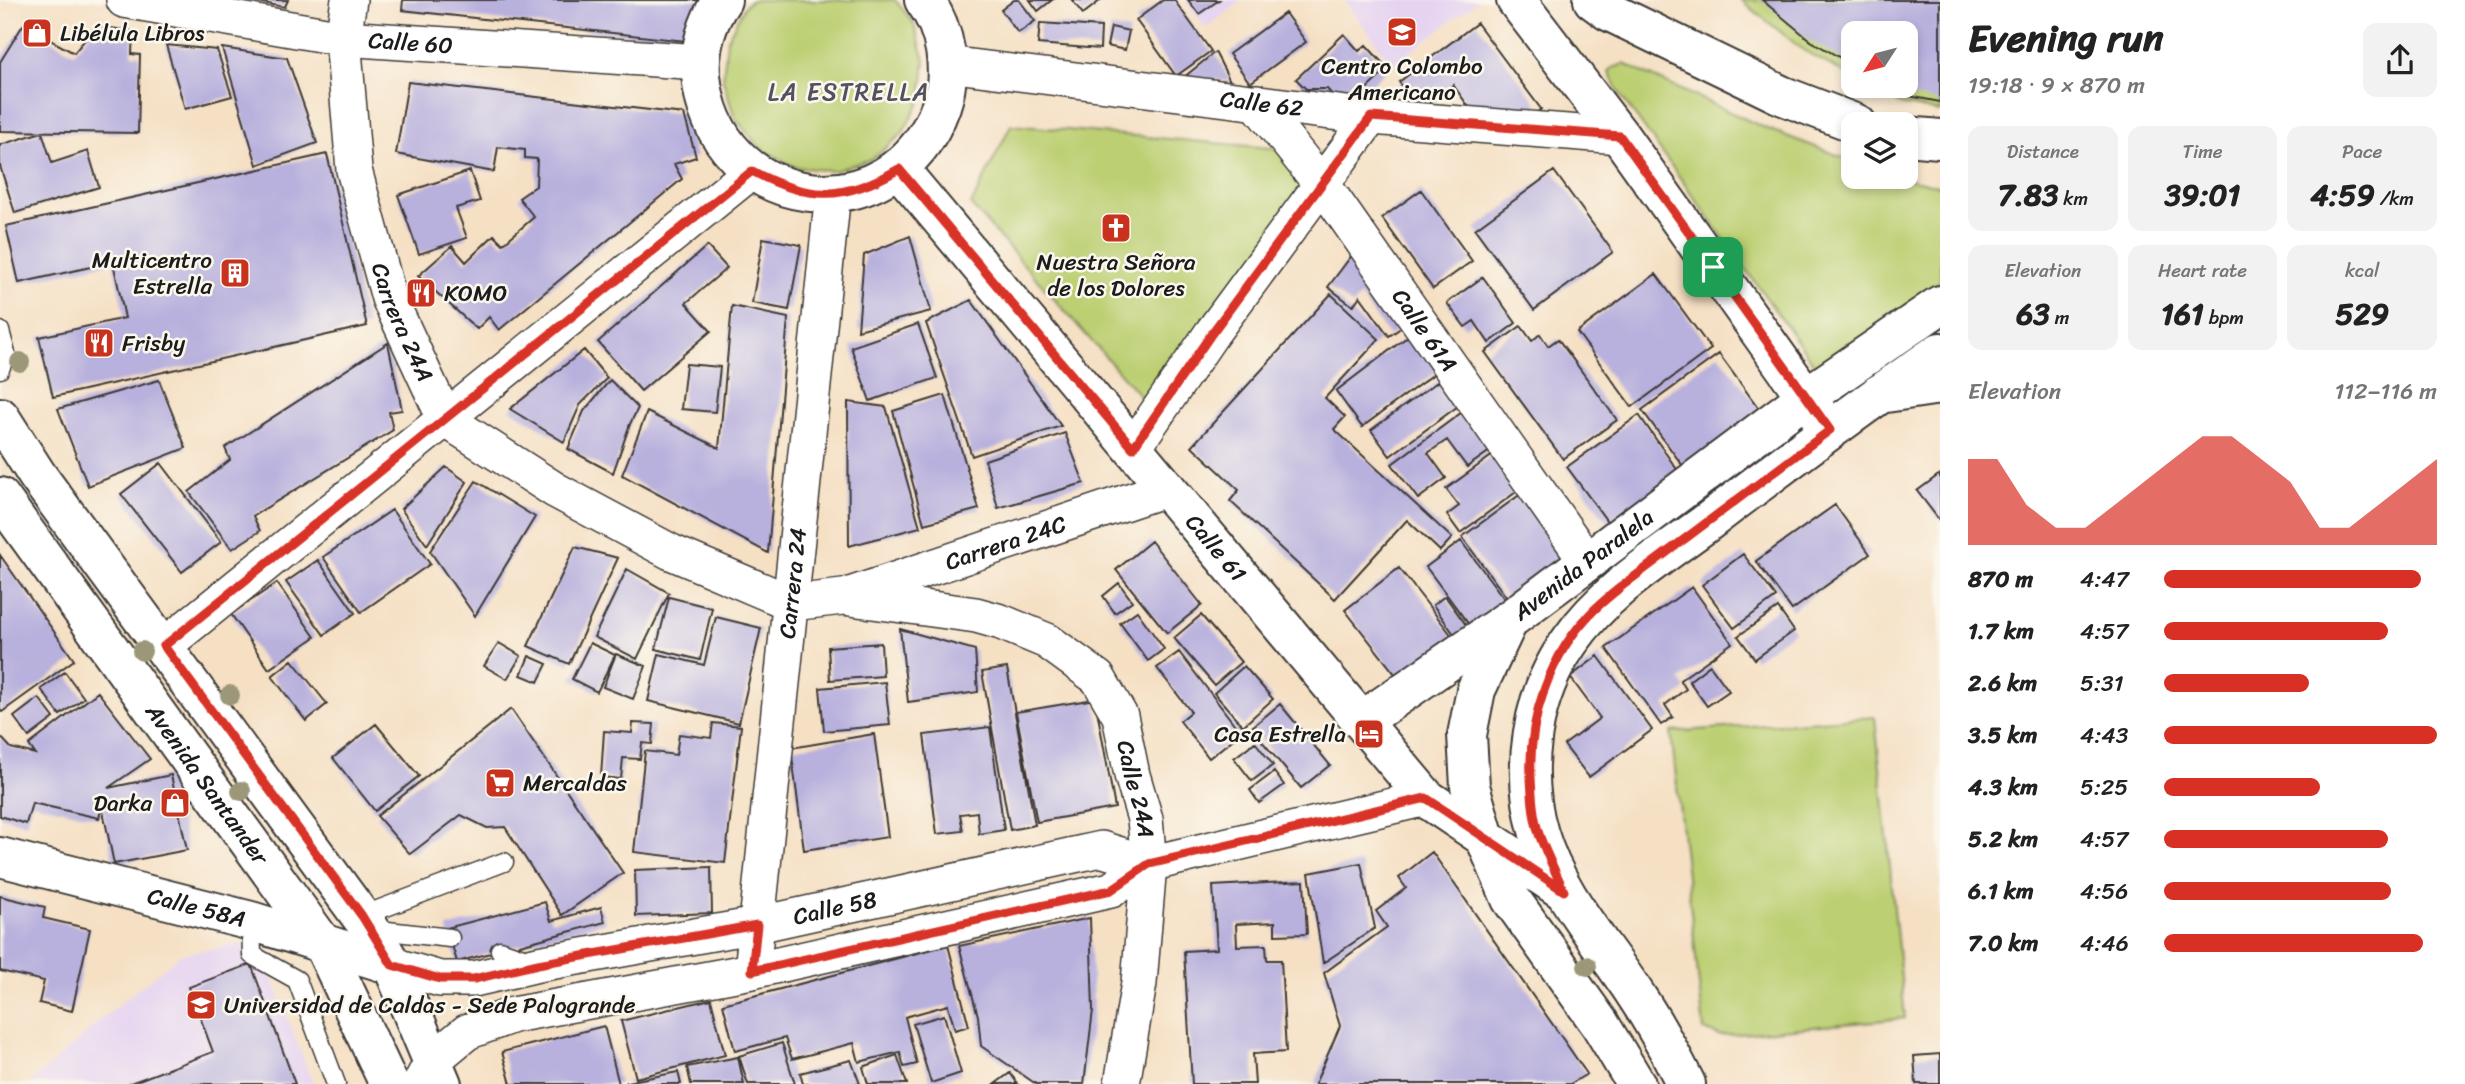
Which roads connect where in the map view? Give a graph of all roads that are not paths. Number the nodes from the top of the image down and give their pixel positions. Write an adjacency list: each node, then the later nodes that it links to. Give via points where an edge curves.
1 (124, 0): 8 (street, Calle 60)
2 (349, 0): 8 (street, Carrera 24A)
3 (722, 0): 9 (main road, via 705,33)
4 (924, 0): 10 (main road, via 942,35)
5 (1516, 0): 7 (main road)
6 (1599, 3): 13 (main road, via 1781,95)
7 (1540, 16): 14 (main road)
8 (343, 38): 9 (street, Calle 60); 29 (street, Carrera 24A, via 354,170 389,298)
9 (700, 62): 18 (main road, via 703,93 713,123)
10 (947, 64): 11 (street, Calle 62); 17 (main road, via 944,97 933,128)
11 (1256, 102): 12 (street, Calle 62); 19 (street, Calle 61A)
12 (1371, 117): 14 (street, Calle 62); 19 (street)
13 (1841, 118)
14 (1620, 136): 27 (main road)
15 (1918, 137): 16 (main road)
16 (1940, 139)
17 (899, 169): 20 (main road, via 856,190); 31 (main road, Calle 61)
18 (752, 171): 20 (main road, via 796,190); 29 (street)
19 (1322, 184): 31 (street); 35 (street, Calle 61A)
20 (833, 193): 37 (street, Carrera 24)
21 (1940, 305): 27 (main road, Avenida Paralela)
22 (0, 331): 24 (lane, via 6,353)
23 (1940, 352): 26 (main road, Avenida Paralela)
24 (0, 369)
25 (1940, 385): 26 (main road)
26 (1879, 394): 30 (main road, Avenida Paralela)
27 (1806, 397): 30 (main road); 35 (main road, Avenida Paralela)
28 (0, 417): 40 (main road, Avenida Santander, via 37,475)
29 (445, 419): 37 (street, via 567,496 670,552); 40 (street)
30 (1830, 430): 47 (main road, Avenida Paralela, via 1622,586 1592,612 1568,643 1537,713 1530,756 1539,835)
31 (1133, 448): 32 (main road, Calle 61)
32 (1168, 488): 34 (street, Carrera 24C); 41 (main road, Calle 61)
33 (1, 500): 52 (main road, Avenida Santander)
34 (975, 552): 36 (street, Carrera 24C); 38 (street, via 964,566 960,584)
35 (1587, 561): 39 (main road, Avenida Paralela)
36 (843, 597): 37 (street, Calle 24A); 38 (street, Calle 24A)
37 (790, 603): 50 (street, Carrera 24)
38 (976, 615): 46 (street, Calle 24A, via 1047,641 1098,678 1120,716 1145,819)
39 (1509, 620): 41 (main road); 43 (main road, Avenida Paralela, via 1476,690 1467,735 1470,786)
40 (164, 646): 49 (main road, Avenida Santander)
41 (1363, 720): 42 (main road, Calle 61)
42 (1426, 798): 43 (main road, Calle 61); 46 (street, Calle 58)
43 (1485, 838): 47 (main road, Calle 61); 61 (main road, Avenida Paralela, via 1511,899 1600,1024)
44 (0, 856): 48 (main road, Calle 58A)
45 (504, 862): 49 (lane)
46 (1149, 864): 50 (street, Calle 58, via 1101,849); 56 (street, Calle 58, via 1111,890); 60 (street, Calle 24A, via 1139,983)
47 (1564, 891): 62 (main road, Avenida Paralela, via 1638,998)
48 (251, 921): 52 (main road, Calle 58A); 58 (lane, via 252,955 297,981)
49 (366, 923): 51 (lane); 55 (main road, Avenida Santander)
50 (757, 925): 54 (street, Calle 58); 56 (street, Carrera 24)
51 (450, 938)
52 (323, 944): 55 (main road, Calle 58A); 59 (main road, Avenida Santander)
53 (500, 950): 54 (lane)
54 (538, 964): 55 (street, Calle 58, via 474,979 440,979)
55 (392, 965): 57 (main road, Avenida Santander)
56 (752, 971): 57 (street, Calle 58, via 513,1015 467,1032)
57 (432, 1076)
58 (336, 1084)
59 (389, 1084)
60 (1122, 1084)
61 (1636, 1084)
62 (1686, 1084)

